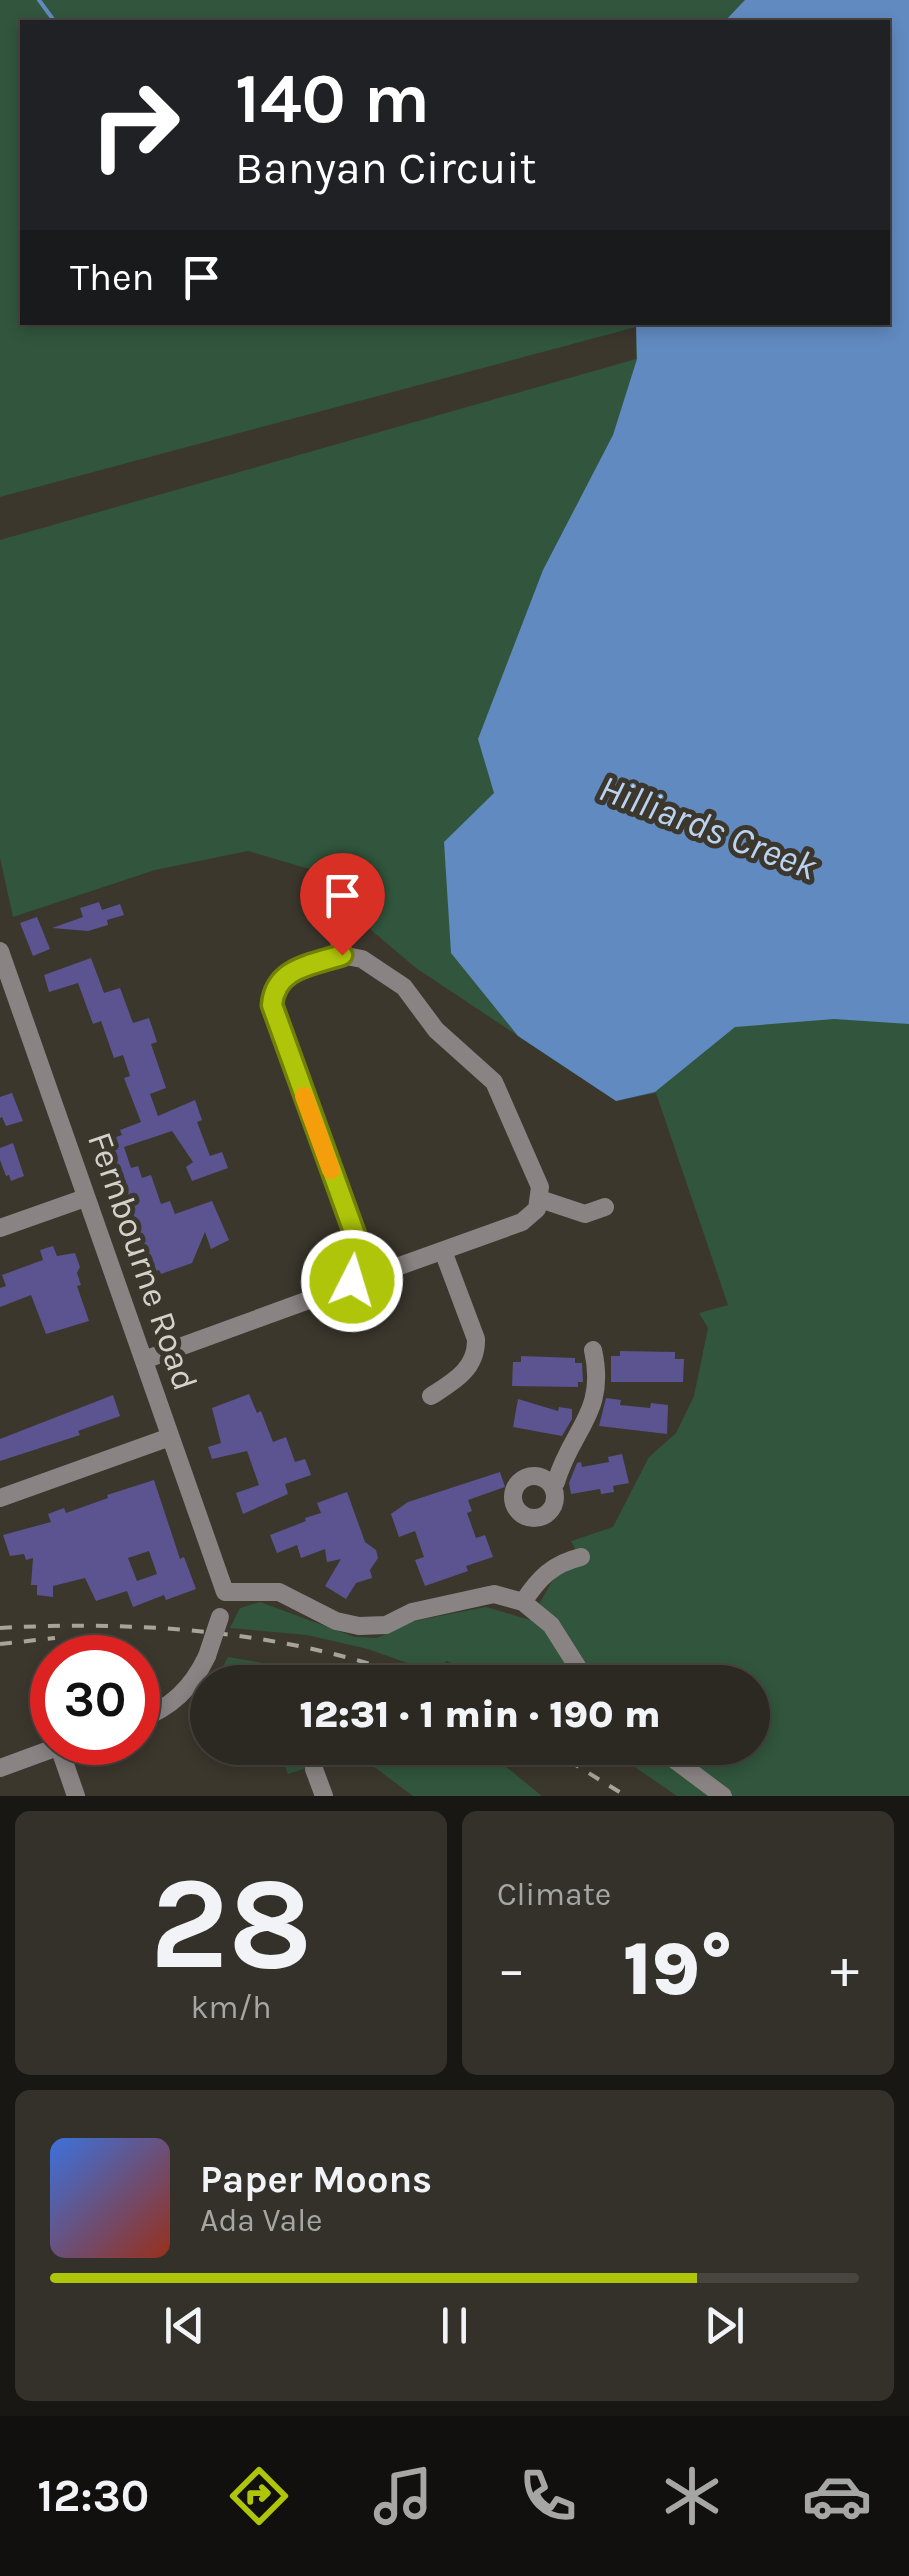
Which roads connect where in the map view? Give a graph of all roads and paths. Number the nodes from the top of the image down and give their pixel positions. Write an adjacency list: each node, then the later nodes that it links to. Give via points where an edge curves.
1 (323, 914): 3 (street, via 337,922)
2 (0, 951): 4 (street, Fernbourne Road)
3 (342, 955): 5 (street, via 362,959 404,987 436,1030 494,1082); 9 (street, via 285,974 272,1005)
4 (86, 1198): 7 (street); 11 (street, Fernbourne Road)
5 (540, 1199): 6 (street, via 585,1214); 8 (street, via 526,1220)
6 (605, 1208)
7 (0, 1228)
8 (442, 1250): 9 (street, via 394,1268); 12 (street, via 476,1350 460,1377)
9 (366, 1265): 11 (street, via 339,1289)
10 (592, 1350): 14 (street, via 598,1374 592,1408)
11 (144, 1360): 13 (street, Fernbourne Road)
12 (430, 1396)
13 (170, 1437): 15 (street); 17 (street, Fernbourne Road)
14 (550, 1484): 14 (street, via 538,1476 519,1477 512,1502 519,1513 544,1516 555,1498)
15 (0, 1498)
16 (581, 1557): 18 (street, via 542,1575)
17 (225, 1592): 18 (street, via 279,1592 359,1626 386,1626 412,1612 494,1594); 20 (street, bridge, via 197,1677)
18 (523, 1602): 19 (street, via 551,1626)
19 (575, 1665)
20 (160, 1709)
21 (30, 1757): 24 (street)
22 (69, 1765): 26 (street)
23 (682, 1765): 28 (street)
24 (0, 1768)
25 (314, 1769): 27 (street)
26 (76, 1796)
27 (324, 1796)
28 (723, 1796)

